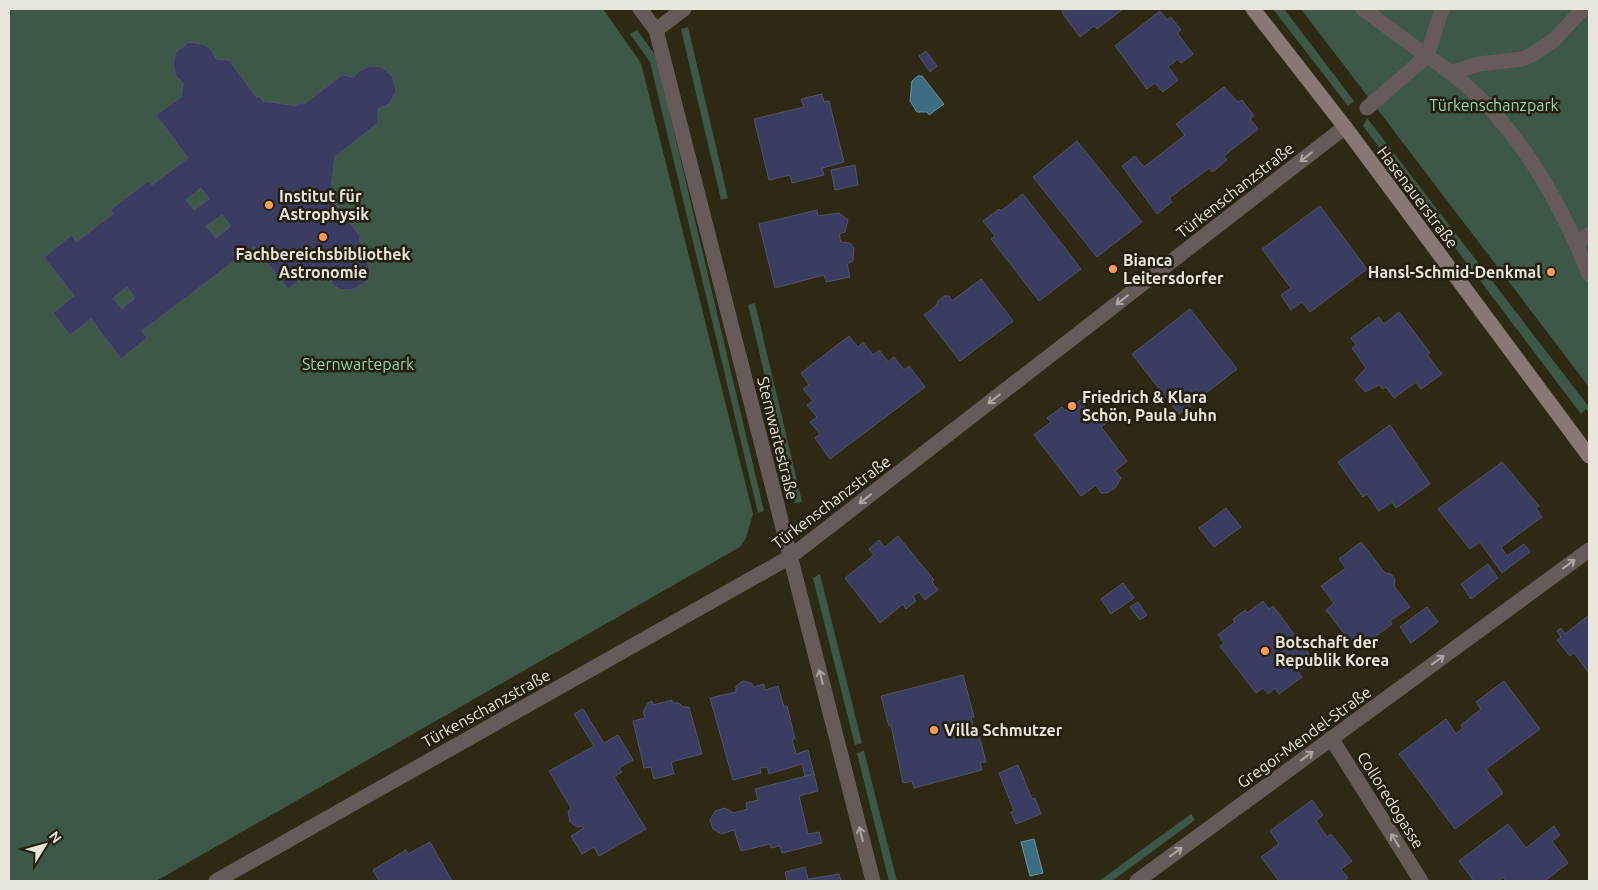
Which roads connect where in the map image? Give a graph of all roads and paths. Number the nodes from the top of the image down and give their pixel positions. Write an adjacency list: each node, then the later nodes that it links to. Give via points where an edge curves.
1 (640, 9): 7 (street, Sternwartestraße)
2 (684, 9): 7 (street)
3 (1253, 9): 11 (street, Hasenauerstraße)
4 (1363, 9): 8 (street)
5 (1442, 9): 8 (street)
6 (1583, 9): 9 (street, via 1554,40 1528,56)
7 (656, 30): 17 (street, Sternwartestraße)
8 (1427, 56): 9 (street); 10 (street)
9 (1453, 72): 13 (street, via 1520,144 1547,186)
10 (1367, 108)
11 (1344, 127): 15 (street, Hasenauerstraße); 17 (street, Türkenschanzstraße, one-way to 17)
12 (1589, 234): 13 (street)
13 (1577, 244): 14 (street)
14 (1589, 274)
15 (1589, 456)
16 (1589, 550): 18 (street, Gregor-Mendel-Straße, one-way to 16)
17 (790, 557): 19 (street, Türkenschanzstraße); 20 (street, Sternwartestraße, one-way to 17)
18 (1331, 738): 21 (street, Gregor-Mendel-Straße, one-way to 18); 22 (street, Colloredogasse, one-way to 18)
19 (216, 881)
20 (873, 881)
21 (1137, 881)
22 (1421, 881)

